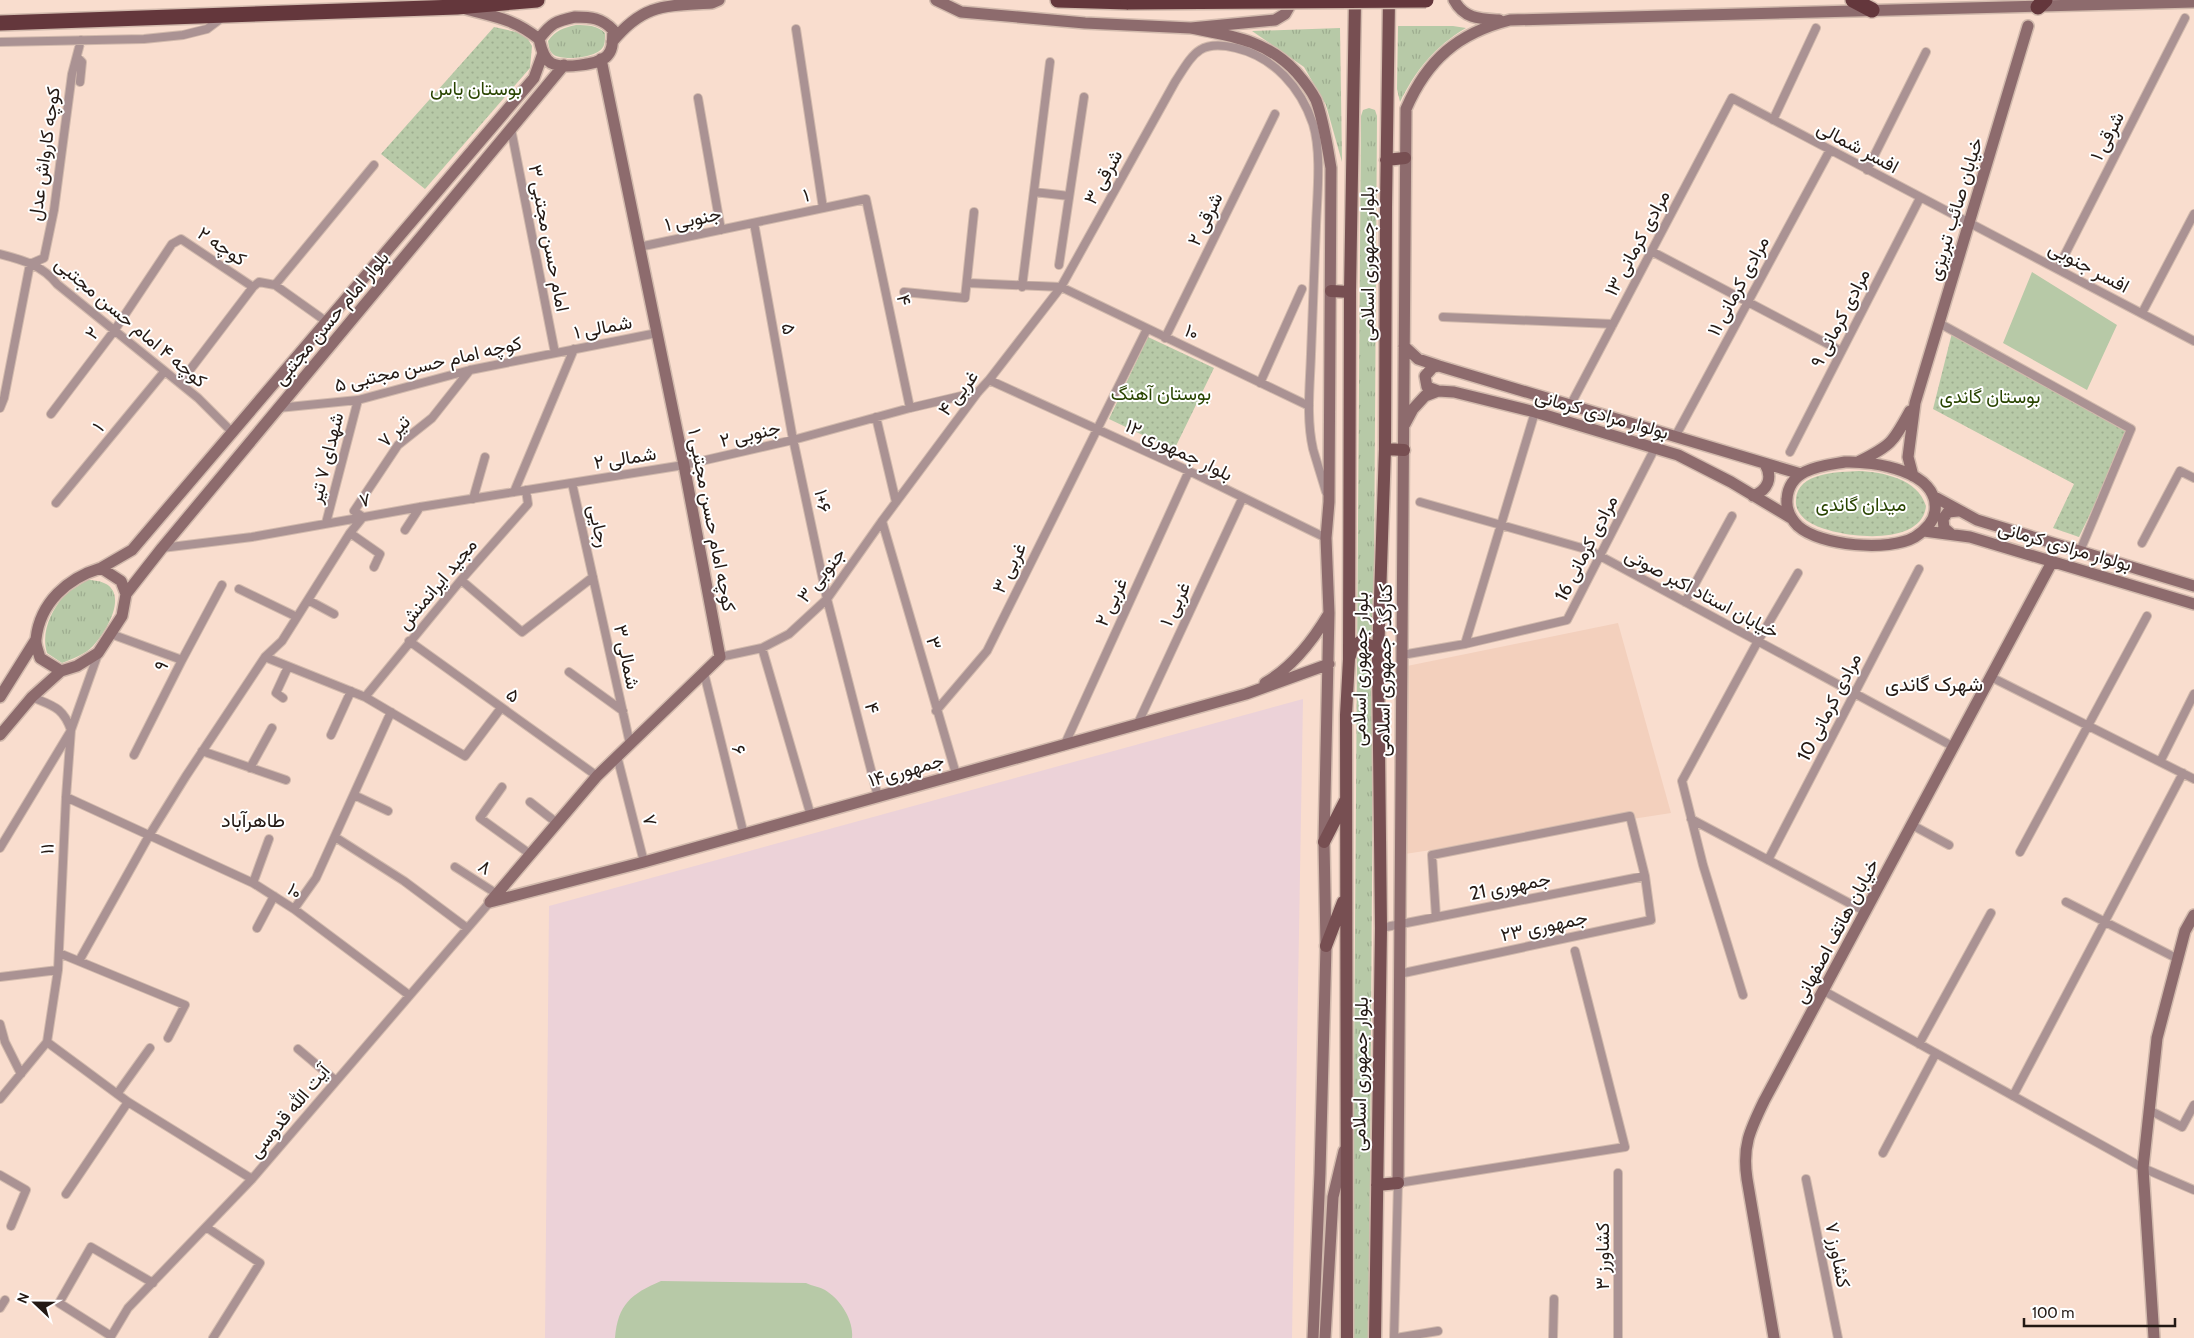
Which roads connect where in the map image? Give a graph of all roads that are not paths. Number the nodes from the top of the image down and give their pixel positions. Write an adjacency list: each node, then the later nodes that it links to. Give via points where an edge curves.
1 (537, 0): 13 (highway)
2 (718, 0): 26 (street, via 661,6 636,17)
3 (936, 0): 20 (street, via 961,12)
4 (1058, 0): 8 (highway, bridge)
5 (1293, 0): 20 (street, via 1285,14 1275,20)
6 (1355, 0): 72 (main road, بلوار جمهوری اسلامی)
7 (1389, 0): 44 (main road, بلوار جمهوری اسلامی)
8 (1426, 0)
9 (1454, 0): 17 (street, via 1461,11 1471,17)
10 (1853, 0): 14 (highway)
11 (2194, 2): 12 (street)
12 (2042, 3): 14 (street)
13 (457, 7): 15 (highway); 23 (street, via 508,19)
14 (1872, 10): 17 (street)
15 (225, 15): 18 (highway); 24 (street, via 207,29 183,35)
16 (2185, 18): 63 (street, شرقی ۱)
17 (1510, 20): 43 (street, کنارگذر جمهوری اسلامی, via 1476,30 1461,39 1423,75 1406,109)
18 (0, 23)
19 (2028, 26): 55 (street, خیابان صائب تبریزی)
20 (1191, 28): 70 (street, via 1234,36 1262,46 1283,58 1315,98 1331,168)
21 (1816, 28): 40 (street)
22 (796, 29): 51 (street)
23 (539, 39): 26 (street, via 558,21 575,17 605,22 613,30); 28 (street)
24 (80, 40): 25 (street); 29 (street, کوچه کارواش عدل)
25 (0, 42)
26 (612, 42): 30 (street, via 610,52)
27 (1926, 52): 46 (street)
28 (543, 53): 32 (street, via 551,62); 33 (street, بلوار امام حسن مجتبی)
29 (77, 57): 34 (street, via 82,62); 61 (street, کوچه کارواش عدل, via 44,258)
30 (601, 59): 32 (street); 58 (street, کوچه امام حسن مجتبی ۱)
31 (1050, 62): 47 (street)
32 (564, 66): 35 (street, بلوار امام حسن مجتبی)
33 (534, 78): 35 (street, via 542,68 550,68 552,74); 76 (street, بلوار امام حسن مجتبی)
34 (80, 82)
35 (546, 87): 41 (street, بلوار امام حسن مجتبی)
36 (1084, 97): 48 (street)
37 (698, 98): 56 (street)
38 (1732, 98): 40 (street, افسر شمالی); 59 (street, مرادی کرمانی ۱۳)
39 (1275, 114): 82 (street, ۲ شرقی)
40 (1773, 120): 42 (street, افسر شمالی)
41 (512, 128): 87 (street, امام حسن مجتبی ۳); 101 (street, بلوار امام حسن مجتبی)
42 (1830, 150): 46 (street, افسر شمالی); 73 (street, مرادی کرمانی ۱۱)
43 (1405, 158): 44 (main road); 84 (street, کنارگذر جمهوری اسلامی)
44 (1386, 160): 112 (main road, بلوار جمهوری اسلامی)
45 (374, 165): 65 (street)
46 (1867, 170): 49 (street, افسر شمالی)
47 (1034, 192): 48 (street); 67 (street)
48 (1069, 196): 62 (street)
49 (1920, 198): 55 (street, افسر شمالی); 86 (street, مرادی کرمانی ۹)
50 (866, 199): 51 (street, ۱‍); 102 (street, ۴)
51 (823, 208): 54 (street, ۱‍)
52 (974, 212): 64 (street)
53 (2194, 214): 74 (street)
54 (754, 223): 56 (street, ۱ جنوبی); 110 (street, ۵)
55 (1969, 224): 63 (street, افسر جنوبی); 77 (street, خیابان صائب تبریزی)
56 (721, 230): 58 (street, ۱ جنوبی)
57 (172, 244): 66 (street, کوچه ۲, via 181,239); 80 (street, ۲)
58 (640, 247): 81 (street, کوچه امام حسن مجتبی ۱)
59 (1651, 251): 73 (street); 78 (street, مرادی کرمانی ۱۳)
60 (0, 254): 61 (street, کوچه ۴ امام حسن مجتبی, via 26,260)
61 (30, 264): 80 (street, کوچه ۴ امام حسن مجتبی, via 42,268); 100 (street)
62 (1059, 266)
63 (2058, 268): 74 (street, افسر جنوبی)
64 (968, 283): 67 (street); 71 (street, via 965,298)
65 (275, 285): 66 (street, via 259,282); 76 (street)
66 (253, 287): 92 (street)
67 (1022, 287): 68 (street)
68 (1060, 287): 79 (street, ۱۰); 91 (street, ۴ غربی); 99 (street, ۳ شرقی, via 1194,53 1204,46 1216,44 1262,57 1299,93 1313,125 1317,146)
69 (1302, 289): 93 (street)
70 (1331, 291): 72 (main road); 131 (street)
71 (904, 292)
72 (1350, 292): 181 (main road, بلوار جمهوری اسلامی)
73 (1748, 301): 86 (street); 109 (street, مرادی کرمانی ۱۱)
74 (2142, 313): 83 (street, افسر جنوبی)
75 (1443, 317): 78 (street)
76 (327, 322): 108 (street, بلوار امام حسن مجتبی)
77 (1939, 323): 97 (street, خیابان صائب تبریزی); 149 (street, via 2131,429)
78 (1613, 324): 98 (street, مرادی کرمانی ۱۳)
79 (1147, 329): 82 (street, ۱۰); 107 (street)
80 (114, 331): 90 (street, کوچه ۴ امام حسن مجتبی); 104 (street, ۲)
81 (657, 333): 85 (street, ۱ شمالی); 118 (street, کوچه امام حسن مجتبی ۱)
82 (1165, 338): 93 (street, ۱۰)
83 (2194, 340)
84 (1404, 346): 88 (street, بولوار مرادی کرمانی, via 1418,359); 106 (street, کنارگذر جمهوری اسلامی)
85 (574, 349): 87 (street, ۱ شمالی); 125 (street)
86 (1841, 351): 114 (street, مرادی کرمانی ۹)
87 (555, 353): 89 (street, کوچه امام حسن مجتبی ۵)
88 (1439, 366): 94 (street, via 1428,370 1425,382 1427,387); 98 (street, بولوار مرادی کرمانی)
89 (470, 370): 96 (street, کوچه امام حسن مجتبی ۵); 137 (street, ۷ تیر, via 432,418 398,445 354,511)
90 (164, 372): 92 (street, کوچه ۴ امام حسن مجتبی); 133 (street, ۱)
91 (989, 380): 95 (street, ۴ غربی); 107 (street, بلوار جمهوری ۱۲)
92 (180, 383): 108 (street, کوچه ۴ امام حسن مجتبی)
93 (1260, 383): 99 (street, ۱۰)
94 (1438, 391): 103 (street, بولوار مرادی کرمانی); 106 (street, via 1425,396 1413,408)
95 (978, 392): 102 (street, ۲ جنوبی); 130 (street, ۴ غربی)
96 (358, 400): 101 (street, کوچه امام حسن مجتبی ۵); 140 (street, شهدای ۷ تیر)
97 (1915, 403): 116 (street, خیابان صائب تبریزی, via 1886,448); 121 (street, خیابان صائب تبریزی, via 1908,457)
98 (1571, 404): 109 (street, بولوار مرادی کرمانی)
99 (1309, 406): 131 (street, via 1313,448)
100 (0, 408)
101 (278, 408): 148 (street, بلوار امام حسن مجتبی)
102 (910, 408): 105 (street, ۲ جنوبی)
103 (1535, 412): 111 (street, بولوار مرادی کرمانی); 141 (street)
104 (51, 414)
105 (876, 417): 110 (street, ۲ جنوبی); 130 (street)
106 (1404, 426): 113 (street, کنارگذر جمهوری اسلامی)
107 (1096, 429): 119 (street, بلوار جمهوری ۱۲); 199 (street, ۳ غربی, via 986,651)
108 (232, 432): 153 (street, بلوار امام حسن مجتبی, via 132,550)
109 (1675, 437): 117 (street, بولوار مرادی کرمانی)
110 (793, 440): 118 (street, ۲ جنوبی); 162 (street, ۱+۶)
111 (1655, 448): 126 (street, بولوار مرادی کرمانی, via 1678,455); 150 (street, مرادی کرمانی 16)
112 (1386, 449): 113 (main road); 180 (main road, بلوار جمهوری اسلامی)
113 (1404, 450): 177 (street, کنارگذر جمهوری اسلامی)
114 (1790, 452)
115 (485, 457): 128 (street)
116 (1859, 462): 120 (street, via 1825,465); 121 (street, via 1883,464)
117 (1765, 464): 120 (street, بولوار مرادی کرمانی); 126 (street, via 1770,479 1761,493)
118 (684, 465): 123 (street, ۲ شمالی); 179 (street, کوچه امام حسن مجتبی ۱)
119 (1189, 471): 129 (street, بلوار جمهوری ۱۲); 208 (street, ۲ غربی)
120 (1801, 474): 138 (street, via 1795,478 1787,496 1786,508)
121 (1913, 476): 127 (street)
122 (2194, 478): 147 (street, via 2180,471)
123 (572, 483): 124 (street, ۷); 156 (street, رجایی)
124 (526, 490): 125 (street, ۷); 157 (street, مجید ایرانمنش, via 528,504)
125 (514, 492): 128 (street, ۷)
126 (1753, 496): 138 (street, بولوار مرادی کرمانی)
127 (1933, 496): 135 (street, بولوار مرادی کرمانی); 143 (street, via 1936,505 1934,515)
128 (473, 499): 134 (street, ۷)
129 (1242, 499): 146 (street, بلوار جمهوری ۱۲); 201 (street, ۱ غربی)
130 (896, 502): 139 (street, ۴ غربی)
131 (1329, 502): 146 (street)
132 (1420, 502): 141 (street, خیابان استاد اکبر صوتی)
133 (56, 503)
134 (420, 507): 137 (street, ۷); 142 (street)
135 (1958, 511): 145 (street, via 1948,512 1943,519 1944,528); 149 (street, بولوار مرادی کرمانی)
136 (1732, 516): 164 (street)
137 (363, 517): 140 (street, ۷); 144 (street)
138 (1791, 518): 143 (street, via 1806,531 1836,541 1863,545 1897,543)
139 (882, 521): 162 (street, ۳ جنوبی); 199 (street, ۳)
140 (326, 524): 148 (street, ۷)
141 (1500, 526): 150 (street, خیابان استاد اکبر صوتی, via 1589,550); 174 (street)
142 (405, 530)
143 (1924, 531): 145 (street, بولوار مرادی کرمانی)
144 (350, 533): 152 (street, via 380,554); 163 (street)
145 (1951, 534): 151 (street, بولوار مرادی کرمانی)
146 (1326, 538): 166 (street)
147 (2142, 543)
148 (162, 548): 161 (street, بلوار امام حسن مجتبی)
149 (2080, 552): 159 (street, بولوار مرادی کرمانی)
150 (1600, 556): 164 (street, خیابان استاد اکبر صوتی); 174 (street, مرادی کرمانی 16, via 1568,620)
151 (2052, 562): 165 (street, بولوار مرادی کرمانی); 188 (street, خیابان هاتف اصفهانی)
152 (374, 567)
153 (101, 568): 161 (street, via 121,581); 171 (street, via 84,573 59,589 42,616)
154 (1919, 569): 190 (street, مرادی کرمانی 10)
155 (1798, 573): 173 (street)
156 (593, 577): 157 (street, via 522,632); 198 (street, ۳ شمالی)
157 (461, 580): 172 (street, مجید ایرانمنش)
158 (222, 585): 182 (street)
159 (2194, 586)
160 (239, 589): 169 (street)
161 (126, 594): 170 (street, via 122,616)
162 (827, 599): 175 (street, ۳ جنوبی, via 790,634); 223 (street, ۴)
163 (308, 600): 167 (street); 169 (street)
164 (1685, 602): 173 (street, خیابان استاد اکبر صوتی)
165 (2194, 604)
166 (1329, 613): 183 (street); 191 (street, via 1318,633 1293,659 1268,681)
167 (334, 614)
168 (2146, 616): 202 (street)
169 (297, 617): 178 (street, via 282,641)
170 (111, 634): 176 (street); 182 (street, ۹)
171 (35, 641): 185 (street, via 40,658); 193 (street)
172 (409, 641): 195 (street, مجید ایرانمنش); 197 (street, ۵)
173 (1758, 641): 190 (street, خیابان استاد اکبر صوتی); 228 (street, via 1682,781)
174 (1465, 644): 177 (street, مرادی کرمانی 16)
175 (762, 648): 179 (street, ۳ جنوبی); 227 (street)
176 (98, 653): 185 (street, via 77,666); 204 (street, ۱۱)
177 (1402, 655): 255 (street, کنارگذر جمهوری اسلامی)
178 (265, 657): 184 (street); 210 (street)
179 (720, 657): 187 (street)
180 (1378, 657): 181 (main road, via 1362,640 1352,648); 258 (main road, بلوار جمهوری اسلامی)
181 (1349, 659): 224 (main road, بلوار جمهوری اسلامی)
182 (182, 660): 211 (street, ۹)
183 (1329, 664): 191 (street, جمهوری۱۴); 235 (street)
184 (288, 667): 189 (street); 196 (street, via 276,692)
185 (61, 671): 194 (street)
186 (569, 672): 198 (street)
187 (704, 673): 207 (street); 232 (street, ۶)
188 (1991, 677): 202 (street); 209 (street, خیابان هاتف اصفهانی)
189 (350, 691): 195 (street); 206 (street)
190 (1854, 693): 209 (street, خیابان استاد اکبر صوتی); 240 (street, مرادی کرمانی 10)
191 (1246, 694): 201 (street, جمهوری۱۴)
192 (2194, 694): 213 (street)
193 (0, 697)
194 (32, 697): 204 (street, via 62,710); 205 (street)
195 (365, 697): 200 (street)
196 (283, 698)
197 (502, 708): 200 (street, via 466,756); 217 (street, ۵)
198 (623, 711): 207 (street, ۳ شمالی)
199 (936, 711): 216 (street, ۳)
200 (391, 712): 221 (street)
201 (1138, 723): 208 (street, جمهوری۱۴)
202 (2088, 726): 213 (street); 238 (street)
203 (272, 728): 214 (street)
204 (71, 730): 222 (street, ۱۱); 237 (street)
205 (0, 735)
206 (331, 735)
207 (630, 744): 212 (street)
208 (1064, 746): 216 (street, جمهوری۱۴)
209 (1954, 747): 230 (street, خیابان هاتف اصفهانی)
210 (202, 750): 214 (street); 231 (street)
211 (134, 755)
212 (617, 756): 217 (street); 241 (street, ۷)
213 (2160, 762): 215 (street)
214 (250, 768): 219 (street)
215 (2182, 773): 218 (street); 254 (street)
216 (956, 774): 223 (street, جمهوری۱۴)
217 (597, 776): 229 (street)
218 (2194, 779)
219 (286, 780)
220 (502, 787): 239 (street, via 480,818)
221 (354, 795): 226 (street); 233 (street)
222 (66, 797): 231 (street, ۱۰); 261 (street, ۱۱)
223 (878, 797): 227 (street, جمهوری۱۴)
224 (1346, 798): 235 (main road); 245 (main road, بلوار جمهوری اسلامی)
225 (530, 802): 229 (street)
226 (388, 811)
227 (811, 816): 232 (street, جمهوری۱۴)
228 (1691, 819): 240 (street); 269 (street)
229 (557, 823): 239 (street)
230 (1912, 826): 236 (street); 250 (street, خیابان هاتف اصفهانی)
231 (150, 834): 244 (street, ۱۰); 263 (street)
232 (744, 835): 241 (street, جمهوری۱۴)
233 (335, 837): 249 (street, via 316,878); 257 (street, via 404,881)
234 (269, 839): 244 (street)
235 (1324, 842): 259 (street)
236 (1949, 844)
237 (0, 848)
238 (2020, 852)
239 (530, 854): 247 (street)
240 (1768, 860): 250 (street)
241 (644, 862): 247 (street, جمهوری۱۴)
242 (455, 867): 247 (street, ۸)
243 (1645, 876): 253 (street, جمهوری 21); 253 (street, via 1630,816 1432,855); 265 (street, ۲۳ جمهوری, via 1652,920)
244 (253, 883): 246 (street, ۱۰)
245 (1346, 895): 259 (main road); 285 (main road, بلوار جمهوری اسلامی)
246 (274, 896): 249 (street, ۱۰); 256 (street)
247 (494, 898): 257 (street, آیت الله قدوسی)
248 (2066, 902): 254 (street)
249 (294, 910): 268 (street, ۱۰)
250 (1866, 912): 267 (street, خیابان هاتف اصفهانی)
251 (1991, 913): 273 (street)
252 (2194, 915): 262 (street, via 2185,931)
253 (1436, 917): 255 (street, جمهوری 21)
254 (2105, 922): 262 (street); 280 (street)
255 (1399, 924): 258 (street, جمهوری 21); 265 (street, کنارگذر جمهوری اسلامی)
256 (257, 928)
257 (467, 928): 268 (street, آیت الله قدوسی)
258 (1380, 928): 293 (main road, بلوار جمهوری اسلامی)
259 (1326, 946): 305 (street)
260 (1576, 951): 292 (street, via 1625,1147)
261 (59, 953): 263 (street); 264 (street, ۱۱)
262 (2178, 959): 284 (street, via 2157,1038)
263 (79, 962): 271 (street, via 185,1005)
264 (58, 970): 266 (street); 272 (street, ۱۱)
265 (1399, 974): 292 (street, کنارگذر جمهوری اسلامی)
266 (0, 976)
267 (1824, 991): 273 (street); 312 (street, خیابان هاتف اصفهانی, via 1764,1101 1745,1144 1744,1162)
268 (409, 995): 278 (street, آیت الله قدوسی)
269 (1743, 995)
270 (0, 1024): 277 (street, via 4,1042)
271 (168, 1038)
272 (47, 1042): 277 (street); 279 (street)
273 (1919, 1044): 276 (street)
274 (150, 1048): 279 (street)
275 (298, 1049): 278 (street)
276 (1936, 1053): 280 (street); 286 (street)
277 (21, 1074): 281 (street)
278 (335, 1080): 290 (street, آیت الله قدوسی)
279 (117, 1094): 282 (street)
280 (2013, 1096): 287 (street)
281 (0, 1099)
282 (128, 1102): 290 (street); 295 (street)
283 (2194, 1105): 284 (street, via 2182,1127)
284 (2149, 1110): 287 (street)
285 (1346, 1142): 306 (street, via 1333,1197); 307 (main road, بلوار جمهوری اسلامی)
286 (1883, 1153)
287 (2143, 1168): 294 (street); 314 (street)
288 (1618, 1173): 311 (street, کشاورز ۳)
289 (0, 1175): 296 (street, via 26,1190)
290 (252, 1179): 297 (street, آیت الله قدوسی)
291 (1806, 1179): 313 (street, کشاورز ۷)
292 (1398, 1183): 293 (main road); 309 (street)
293 (1377, 1185): 308 (main road, بلوار جمهوری اسلامی)
294 (2194, 1190)
295 (66, 1194)
296 (11, 1226)
297 (206, 1227): 298 (street, آیت الله قدوسی); 304 (street, via 260,1263)
298 (153, 1283): 303 (street, آیت الله قدوسی, via 128,1308); 303 (street, via 91,1247 59,1303)
299 (1554, 1299): 310 (street)
300 (5, 1300): 301 (street)
301 (0, 1308)
302 (1438, 1330): 309 (street)
303 (111, 1337)
304 (213, 1338)
305 (1313, 1338)
306 (1325, 1338)
307 (1347, 1338)
308 (1375, 1338)
309 (1395, 1338)
310 (1553, 1338)
311 (1618, 1338)
312 (1774, 1338)
313 (1838, 1338)
314 (2154, 1338)

